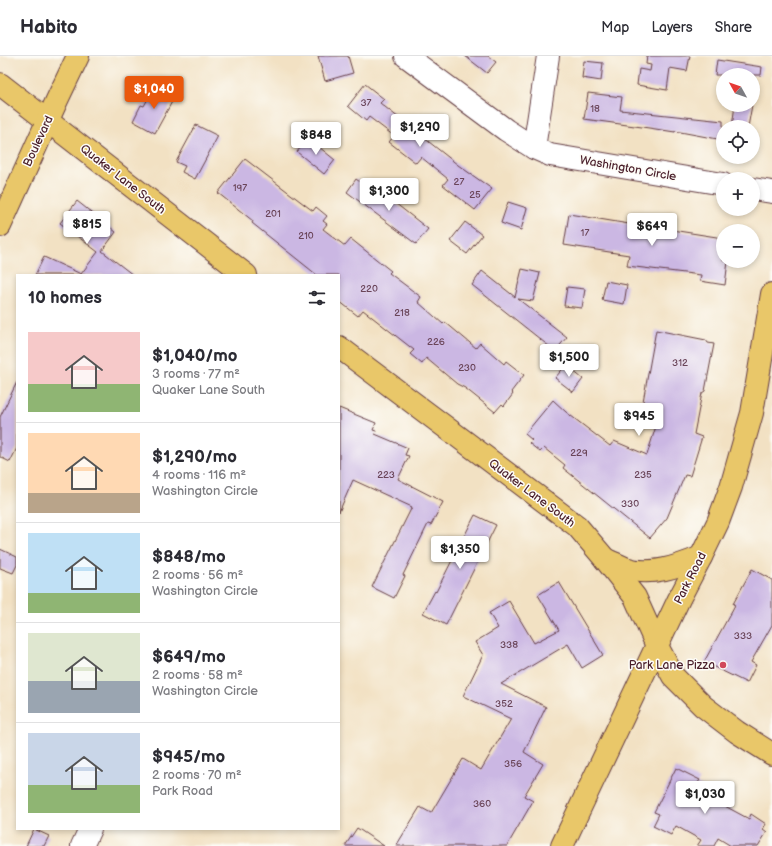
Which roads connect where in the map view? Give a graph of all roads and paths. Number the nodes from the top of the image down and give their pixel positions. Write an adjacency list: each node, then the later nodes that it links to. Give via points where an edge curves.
1 (78, 56): 5 (main road, Boulevard)
2 (406, 56): 6 (street, Washington Circle)
3 (548, 56): 6 (street)
4 (0, 84): 5 (main road, Quaker Lane South)
5 (48, 120): 10 (main road, Boulevard); 11 (main road, Quaker Lane South)
6 (534, 148): 7 (street, Washington Circle, via 550,154)
7 (716, 183)
8 (760, 190): 9 (street)
9 (772, 192)
10 (0, 226)
11 (245, 274)
12 (772, 294): 14 (main road, Park Road, via 752,413 743,450 720,516)
13 (340, 348): 15 (main road, Quaker Lane South, via 577,526)
14 (701, 557): 15 (main road, via 677,567 641,571); 16 (main road, Park Road)
15 (605, 559): 16 (main road, Quaker Lane South, via 635,597)
16 (658, 646): 17 (main road, Quaker Lane South, via 673,676 703,706); 20 (main road, Park Road)
17 (772, 754)
18 (90, 830): 19 (street)
19 (82, 846)
20 (562, 846)

